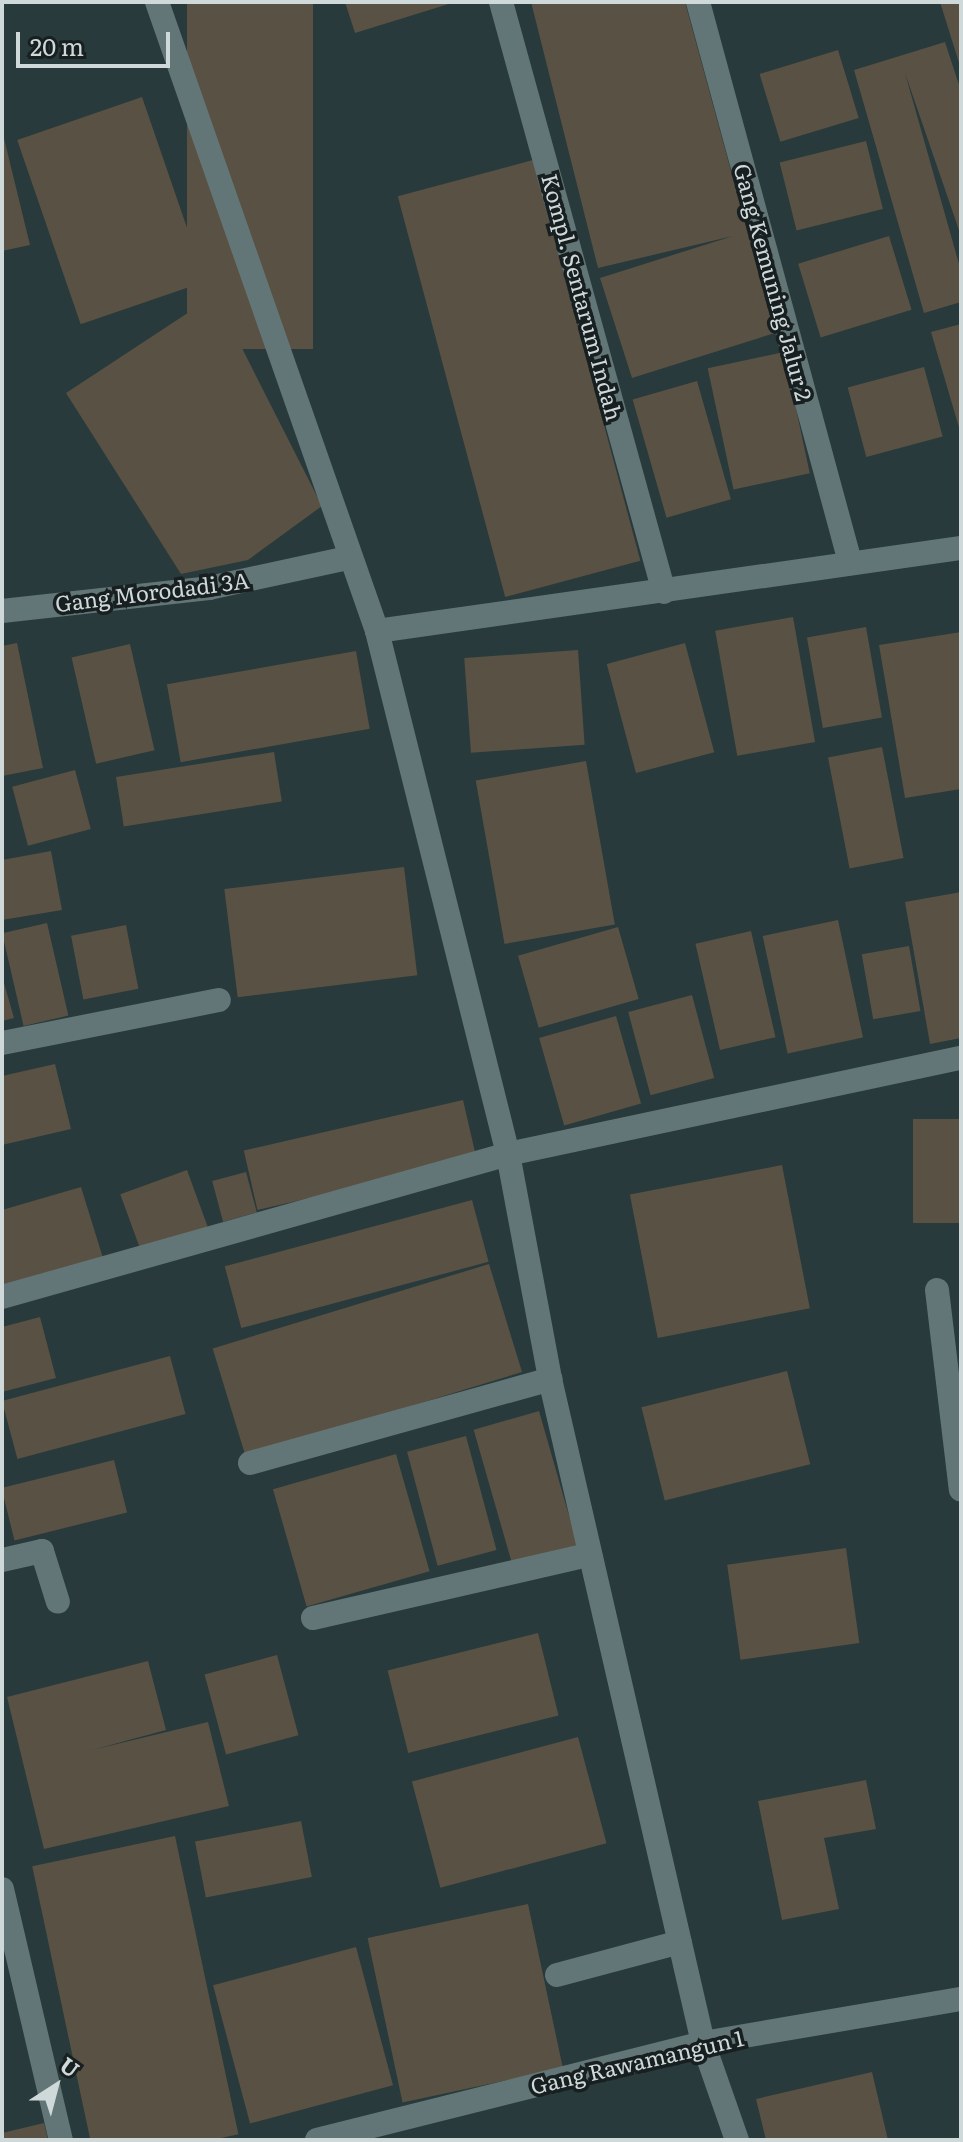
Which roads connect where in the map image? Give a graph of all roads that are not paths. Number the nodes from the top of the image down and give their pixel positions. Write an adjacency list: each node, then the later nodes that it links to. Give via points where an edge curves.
1 (157, 2): 5 (street)
2 (501, 2): 7 (street, Kompl. Sentarum Indah)
3 (698, 2): 6 (street, Gang Kemuning Jalur 2)
4 (961, 548): 6 (street)
5 (348, 558): 8 (street, Gang Morodadi 3A, via 209,588); 9 (street)
6 (850, 562): 7 (street)
7 (664, 592): 9 (street)
8 (2, 611)
9 (377, 631): 13 (street)
10 (219, 1000): 11 (street)
11 (2, 1043)
12 (961, 1058): 13 (street)
13 (508, 1154): 15 (street); 16 (street)
14 (937, 1290): 18 (street)
15 (2, 1297)
16 (550, 1379): 17 (street); 19 (street)
17 (250, 1463)
18 (961, 1490)
19 (589, 1555): 22 (street); 24 (street)
20 (2, 1560): 21 (street, via 42,1551)
21 (58, 1602)
22 (313, 1618)
23 (2, 1889): 28 (street)
24 (680, 1942): 25 (street); 27 (street)
25 (557, 1975)
26 (961, 1999): 27 (street, Gang Rawamangun 1)
27 (703, 2043): 29 (street, Gang Rawamangun 1); 30 (street)
28 (61, 2140)
29 (317, 2140)
30 (737, 2140)

